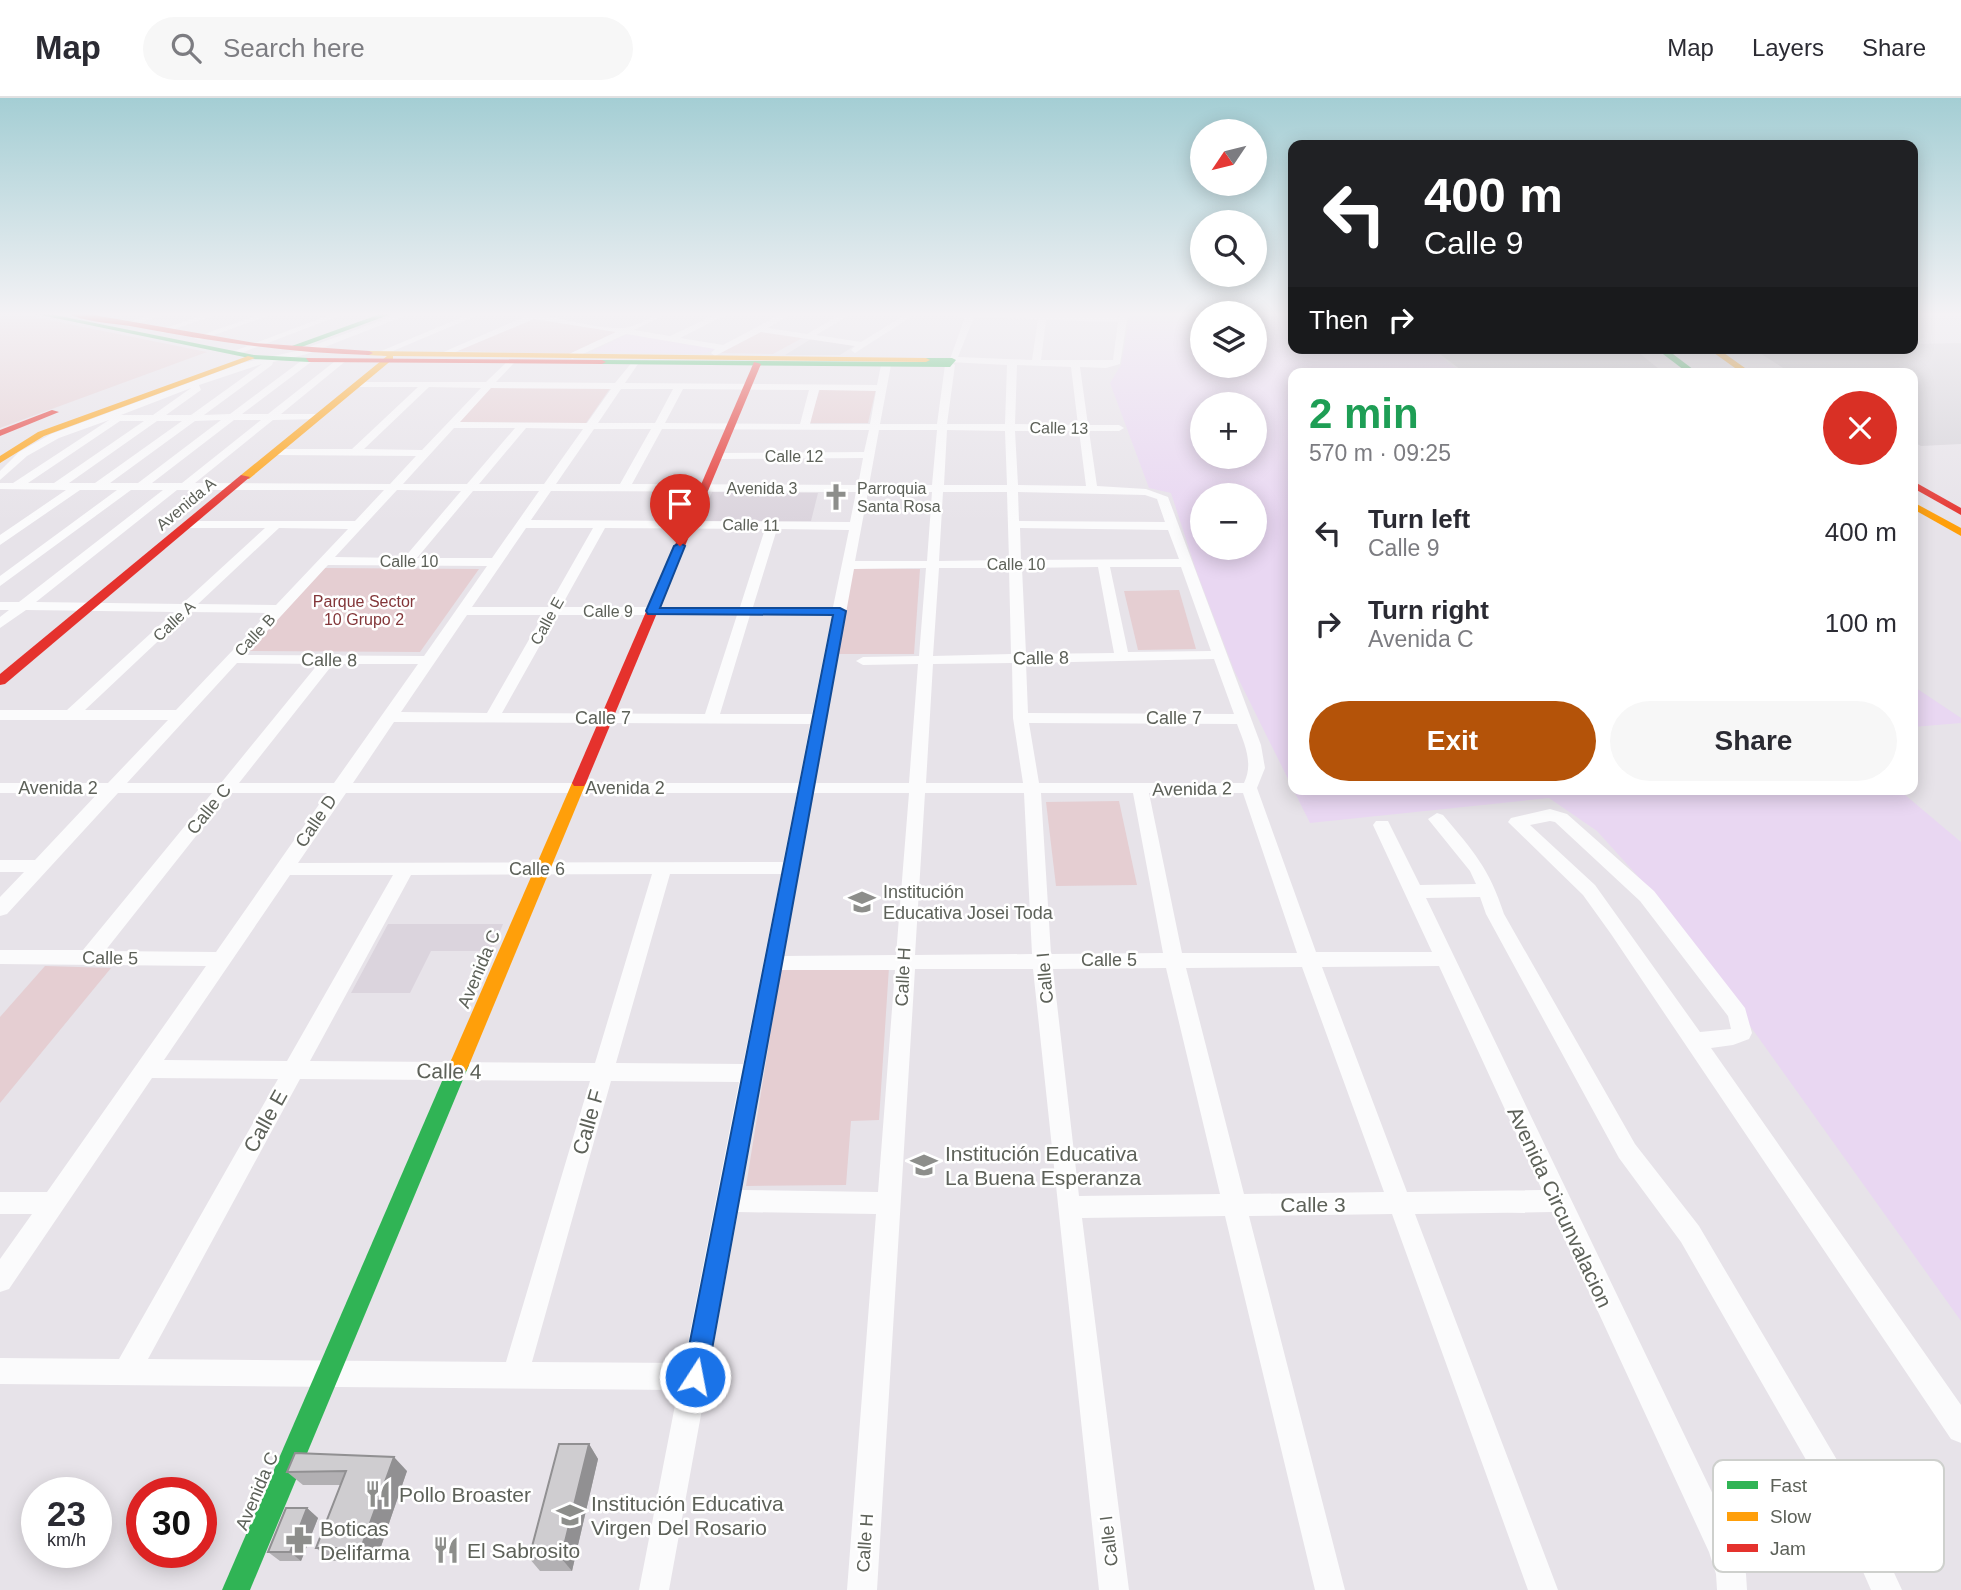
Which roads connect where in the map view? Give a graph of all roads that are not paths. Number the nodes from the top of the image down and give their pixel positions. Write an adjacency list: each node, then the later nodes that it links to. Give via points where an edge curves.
1 (163, 383): 40 (main road)
2 (178, 383): 46 (main road, via 48,430)
3 (194, 383): 22 (street, via 198,388); 26 (street)
4 (228, 383): 28 (street)
5 (274, 383): 23 (street)
6 (313, 383): 24 (street)
7 (491, 383): 16 (street, Calle B)
8 (619, 383): 17 (street, Calle D)
9 (750, 383): 19 (main road, Avenida C)
10 (883, 383): 21 (street)
11 (948, 383): 36 (street, Calle H)
12 (1011, 383): 37 (street, Calle I)
13 (1077, 383): 38 (street)
14 (358, 384): 15 (street); 25 (main road, Avenida A)
15 (427, 384): 16 (street); 42 (street)
16 (489, 385): 17 (street); 29 (street, Calle B)
17 (617, 386): 18 (street); 31 (street, Calle D)
18 (680, 386): 19 (street); 32 (street)
19 (748, 387): 20 (street); 33 (main road, Avenida C)
20 (815, 387): 21 (street); 34 (street)
21 (882, 388): 35 (street)
22 (156, 417): 27 (street); 28 (street); 51 (street)
23 (232, 417): 24 (street); 28 (street); 54 (street)
24 (271, 417): 25 (street); 55 (street)
25 (317, 417): 41 (main road, Avenida A)
26 (102, 418): 27 (street); 48 (street, via 33,447)
27 (120, 418): 50 (street)
28 (192, 418): 53 (street)
29 (453, 425): 30 (street, Calle 13); 43 (street, Calle B)
30 (523, 425): 31 (street, Calle 13); 58 (street)
31 (590, 425): 32 (street, Calle 13); 59 (street, Calle D)
32 (659, 425): 33 (street, Calle 13); 61 (street)
33 (732, 425): 34 (street, Calle 13); 44 (main road, Avenida C)
34 (804, 425): 35 (street, Calle 13)
35 (875, 426): 36 (street, Calle 13); 45 (street)
36 (942, 427): 37 (street, Calle 13); 64 (street, Calle H)
37 (1010, 427): 38 (street, Calle 13); 65 (street, Calle I)
38 (1082, 428): 39 (street, Calle 13); 66 (street)
39 (1119, 428)
40 (0, 433)
41 (276, 452): 42 (street); 56 (main road, Avenida A)
42 (355, 452): 43 (street)
43 (424, 453): 57 (street, Calle B)
44 (718, 456): 45 (street, Calle 12); 62 (main road, Avenida C)
45 (869, 456): 63 (street)
46 (0, 460)
47 (1918, 472): 67 (main road)
48 (0, 477)
49 (0, 486): 50 (street, Avenida 3)
50 (15, 486): 51 (street, Avenida 3)
51 (57, 486): 52 (street, Avenida 3)
52 (78, 486): 53 (street, Avenida 3); 81 (street)
53 (98, 486): 54 (street, Avenida 3)
54 (135, 486): 55 (street, Avenida 3); 90 (street)
55 (180, 486): 56 (street, Avenida 3); 92 (street)
56 (235, 486): 57 (street, Avenida 3); 70 (main road, Avenida A)
57 (393, 486): 58 (street, Avenida 3); 76 (street, Calle B)
58 (472, 487): 59 (street, Avenida 3); 83 (street)
59 (546, 487): 61 (street, Avenida 3); 72 (street, Calle D)
60 (1918, 487): 69 (main road)
61 (624, 488): 62 (street, Avenida 3)
62 (705, 488): 63 (street, Avenida 3); 74 (main road, Avenida C)
63 (863, 488): 64 (street, Avenida 3); 78 (street)
64 (938, 488): 65 (street, Avenida 3); 87 (street, Calle H)
65 (1012, 488): 66 (street, Avenida 3); 75 (street, Calle I)
66 (1092, 489): 79 (street, Avenida 3, via 1161,497)
67 (1961, 496)
68 (1918, 508): 80 (main road)
69 (1961, 512)
70 (189, 524): 71 (street); 93 (main road, Avenida A)
71 (276, 524): 76 (street); 94 (street, Calle A)
72 (520, 524): 73 (street, Calle 11); 84 (street, Calle D)
73 (601, 524): 74 (street, Calle 11); 97 (street, Calle E)
74 (689, 524): 77 (street, Calle 11); 98 (main road, Avenida C)
75 (1012, 524): 79 (street); 88 (street, Calle I)
76 (357, 525): 82 (street, Calle B)
77 (772, 526): 78 (street, Calle 11); 99 (street)
78 (856, 526): 89 (street)
79 (1170, 526): 86 (street)
80 (1961, 533)
81 (0, 541)
82 (323, 561): 83 (street, Calle 10); 95 (street, Calle B)
83 (408, 561): 84 (street, Calle 10)
84 (494, 562): 96 (street, Calle D)
85 (1103, 563): 86 (street, Calle 10); 88 (street, Calle 10); 103 (street)
86 (1184, 563): 102 (street)
87 (933, 564): 88 (street, Calle 10); 89 (street, Calle 10); 108 (street, Calle H)
88 (1014, 564): 104 (street, Calle I)
89 (848, 565): 100 (street)
90 (0, 582)
91 (0, 606): 92 (street)
92 (23, 606): 93 (street); 101 (street)
93 (90, 607): 94 (street); 110 (main road, Avenida A)
94 (187, 609): 95 (street); 112 (street, Calle A)
95 (279, 609): 105 (street, Calle B)
96 (460, 611): 97 (street, Calle 9); 107 (street, Calle D)
97 (552, 611): 98 (street, Calle 9); 115 (street, Calle E)
98 (652, 611): 99 (street, Calle 9); 116 (main road, Avenida C)
99 (747, 611): 100 (street, Calle 9); 117 (street)
100 (840, 611): 119 (street)
101 (0, 624)
102 (1219, 655): 103 (street, Calle 8); 120 (street)
103 (1122, 657): 104 (street, Calle 8)
104 (1018, 658): 108 (street, Calle 8); 118 (street, Calle I)
105 (233, 659): 106 (street, Calle 8); 113 (street, Calle B)
106 (329, 660): 107 (street, Calle 8); 123 (street, Calle C)
107 (426, 660): 114 (street, Calle D)
108 (926, 660): 109 (street, Calle 8); 127 (street, Calle H)
109 (863, 661)
110 (0, 681)
111 (0, 715): 112 (street)
112 (71, 715): 113 (street)
113 (180, 715): 122 (street, Calle B)
114 (387, 717): 115 (street, Calle 7); 124 (street, Calle D)
115 (492, 718): 116 (street, Calle 7)
116 (607, 718): 117 (street, Calle 7); 125 (main road, Avenida C)
117 (711, 718): 119 (street, Calle 7)
118 (1021, 718): 120 (street, Calle 7); 128 (street, Calle I)
119 (819, 719): 126 (street)
120 (1244, 719): 129 (street, via 1258,764 1257,777)
121 (0, 788): 122 (street, Avenida 2)
122 (113, 788): 123 (street, Avenida 2); 134 (street, Calle B)
123 (226, 788): 124 (street, Avenida 2); 144 (street, Calle C)
124 (338, 788): 125 (street, Avenida 2); 136 (street, Calle D)
125 (577, 788): 126 (street, Avenida 2); 138 (main road, Avenida C)
126 (806, 788): 127 (street, Avenida 2); 135 (street)
127 (917, 788): 128 (street, Avenida 2); 151 (street, Calle H)
128 (1032, 788): 130 (street, Avenida 2); 149 (street, Calle I)
129 (1249, 788): 130 (street, Avenida 2); 145 (street)
130 (1140, 789): 148 (street)
131 (1437, 819): 140 (street, via 1476,868)
132 (1382, 825): 141 (street, Avenida Circunvalacion)
133 (0, 866): 134 (street)
134 (40, 866): 142 (street, Calle B)
135 (791, 868): 139 (street, Calle 6); 150 (street)
136 (282, 869): 137 (street, Calle 6); 146 (street, Calle D)
137 (405, 869): 138 (street, Calle 6); 154 (street, Calle E)
138 (543, 869): 139 (street, Calle 6); 155 (main road, Avenida C)
139 (662, 870): 156 (street, Calle F)
140 (1486, 890): 141 (street); 173 (street, via 1495,914 1628,1152 1690,1234)
141 (1414, 892): 147 (street, Avenida Circunvalacion)
142 (0, 909)
143 (0, 957): 144 (street, Calle 5)
144 (88, 958): 146 (street, Calle 5)
145 (1309, 958): 147 (street, Calle 5); 148 (street, Calle 5); 164 (street)
146 (220, 959): 153 (street, Calle D)
147 (1445, 959): 159 (street, Avenida Circunvalacion)
148 (1174, 960): 149 (street, Calle 5); 163 (street)
149 (1042, 961): 151 (street, Calle 5); 165 (street, Calle I)
150 (772, 963): 151 (street, Calle 5); 157 (street)
151 (903, 963): 162 (street, Calle H)
152 (1695, 1041): 152 (street, via 1589,890 1517,822 1550,815 1561,818 1647,897 1738,1014 1743,1027 1742,1033 1733,1037); 172 (street)
153 (145, 1069): 154 (street, Calle 4); 161 (street, Calle D)
154 (293, 1070): 155 (street, Calle 4); 168 (street, Calle E)
155 (457, 1071): 156 (street, Calle 4); 169 (main road, Avenida C)
156 (603, 1073): 157 (street, Calle 4); 170 (street, Calle F)
157 (752, 1073): 158 (street)
158 (730, 1200): 162 (street); 171 (street)
159 (1556, 1201): 164 (street, Calle 3); 174 (street, Avenida Circunvalacion)
160 (0, 1203): 161 (street)
161 (53, 1203): 166 (street, Calle D)
162 (889, 1203): 179 (street, Calle H)
163 (1233, 1203): 164 (street, Calle 3); 165 (street, Calle 3); 181 (street)
164 (1401, 1205): 182 (street)
165 (1069, 1207): 180 (street, Calle I)
166 (0, 1280)
167 (0, 1371): 168 (street)
168 (126, 1373): 169 (street)
169 (328, 1374): 170 (street); 177 (main road, Avenida C)
170 (515, 1375): 171 (street)
171 (695, 1377): 178 (street)
172 (1961, 1429)
173 (1821, 1460)
174 (1713, 1528)
175 (1730, 1572): 183 (street, Avenida Circunvalacion)
176 (1879, 1572): 184 (street)
177 (236, 1590)
178 (654, 1590)
179 (862, 1590)
180 (1114, 1590)
181 (1330, 1590)
182 (1543, 1590)
183 (1732, 1590)
184 (1887, 1590)

